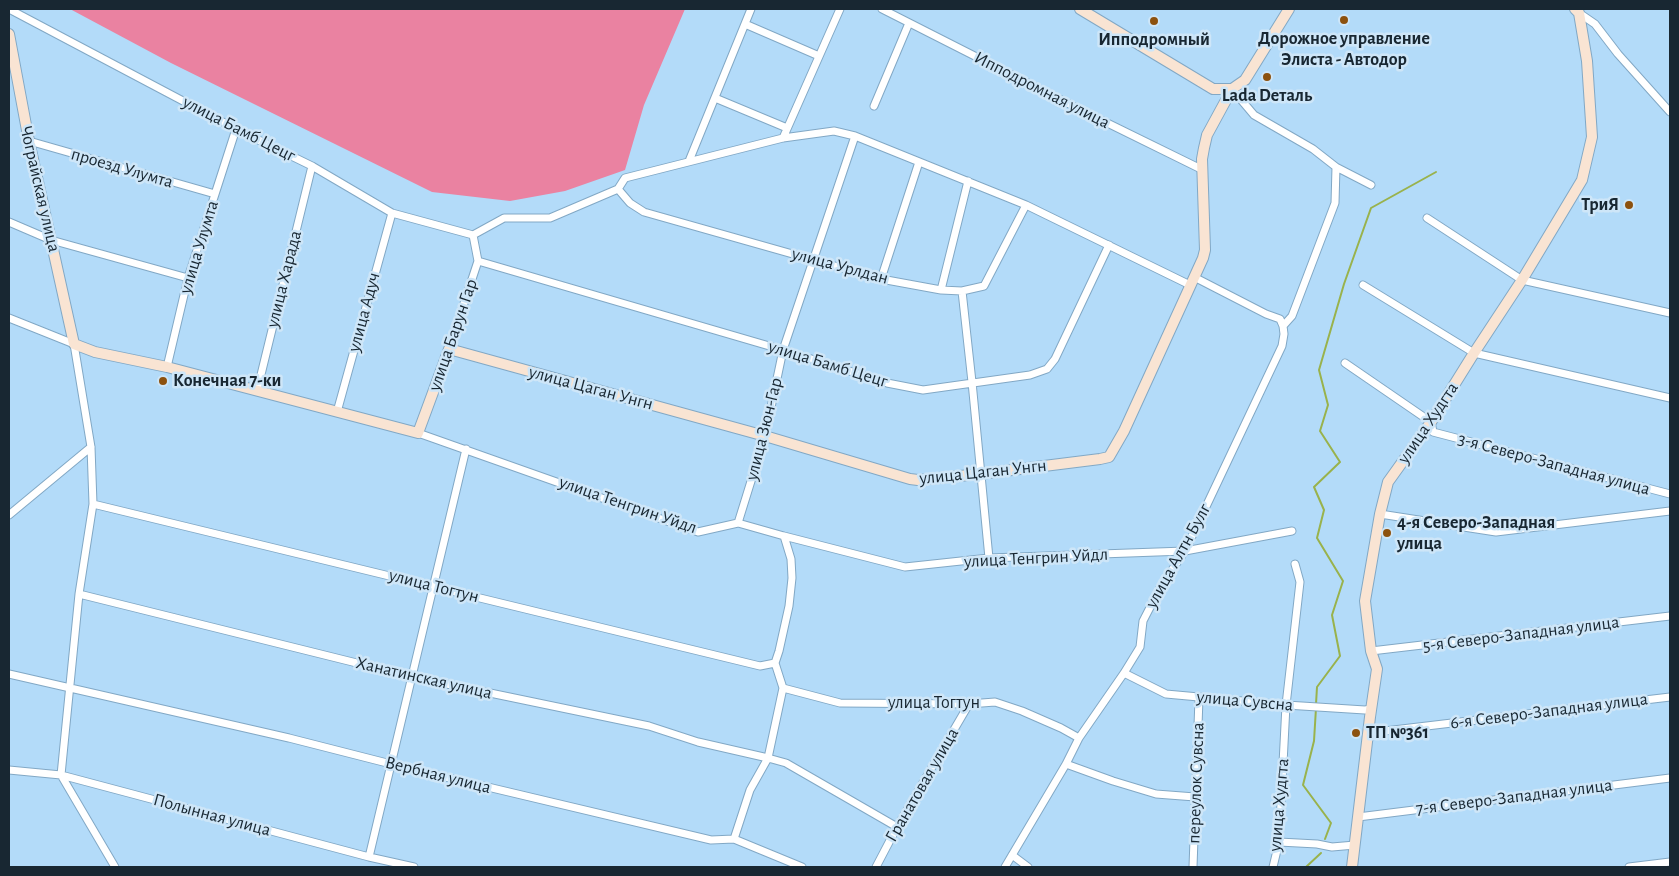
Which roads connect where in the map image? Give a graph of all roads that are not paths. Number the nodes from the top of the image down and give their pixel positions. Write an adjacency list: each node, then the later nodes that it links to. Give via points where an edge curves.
1 (9, 9): 17 (street, улица Бамб Цецг)
2 (752, 9): 9 (street)
3 (840, 9): 11 (street)
4 (882, 9): 8 (street, Ипподромная улица)
5 (1080, 9): 12 (street, via 1213,88)
6 (1289, 9): 12 (street, via 1245,80)
7 (1577, 11): 15 (street, via 1595,24); 41 (street, улица Худгта, via 1587,61 1592,137 1582,180)
8 (909, 23): 14 (street); 25 (street, Ипподромная улица)
9 (745, 24): 11 (street); 13 (street)
10 (9, 34): 20 (street, Чограйская улица)
11 (819, 56): 16 (street)
12 (1232, 90): 24 (street, via 1254,115 1313,148); 25 (street, улица Цаган Унгн, via 1207,134)
13 (715, 98): 16 (street); 21 (street)
14 (874, 106)
15 (1670, 112)
16 (787, 128): 19 (street)
17 (236, 129): 23 (street, улица Бамб Цецг); 29 (street, улица Улумта)
18 (855, 136): 19 (street, via 834,131); 22 (street); 37 (street, улица Зюн-Гар)
19 (783, 138): 21 (street)
20 (29, 141): 29 (street, проезд Улумта); 35 (street, Чограйская улица)
21 (689, 161): 28 (street, via 625,178)
22 (919, 162): 26 (street); 40 (street)
23 (312, 166): 31 (street, улица Бамб Цецг); 56 (street, улица Харада)
24 (1336, 167): 27 (street); 48 (street, via 1335,204 1292,316)
25 (1202, 170): 42 (street, улица Цаган Унгн, via 1205,250)
26 (968, 181): 30 (street); 44 (street)
27 (1371, 184)
28 (618, 189): 34 (street, via 550,218 504,218); 37 (street, улица Урлдан, via 630,203 644,212)
29 (215, 194): 39 (street, улица Улумта)
30 (1026, 205): 36 (street); 45 (street, улица Урлдан, via 984,286)
31 (392, 213): 34 (street, улица Бамб Цецг); 58 (street, улица Адуч)
32 (1427, 218): 41 (street)
33 (9, 222): 35 (street)
34 (473, 235): 38 (street, улица Барун Гар)
35 (51, 240): 39 (street); 49 (street, Чограйская улица)
36 (1109, 245): 42 (street); 55 (street, улица Бамб Цецг, via 1055,359 1047,369 1030,375)
37 (813, 259): 40 (street, улица Урлдан); 51 (street, улица Зюн-Гар)
38 (478, 261): 50 (street, улица Барун Гар); 51 (street, улица Бамб Цецг)
39 (188, 278): 54 (street, улица Улумта)
40 (881, 279): 44 (street, улица Урлдан)
41 (1522, 280): 46 (street); 52 (street, улица Худгта)
42 (1192, 281): 48 (street, via 1280,320); 64 (street, улица Цаган Унгн, via 1109,457)
43 (1363, 285): 52 (street)
44 (941, 290): 45 (street, улица Урлдан)
45 (962, 291): 55 (street)
46 (1670, 313)
47 (9, 318): 49 (street, улица Тенгрин Уйдл)
48 (1283, 326): 73 (street, улица Алтн Булг, via 1282,346)
49 (74, 344): 54 (street, улица Тенгрин Уйдл); 62 (street)
50 (449, 349): 60 (street, улица Барун Гар); 61 (street, улица Цаган Унгн)
51 (783, 350): 55 (street, улица Бамб Цецг, via 909,388 931,389); 61 (street, улица Зюн-Гар)
52 (1474, 352): 57 (street); 59 (street, улица Худгта)
53 (1345, 363): 59 (street, 3-я Северо-Западная улица)
54 (167, 368): 56 (street, улица Тенгрин Уйдл)
55 (972, 382): 64 (street)
56 (257, 391): 58 (street, улица Тенгрин Уйдл)
57 (1670, 398)
58 (337, 412): 60 (street, улица Тенгрин Уйдл)
59 (1431, 422): 65 (street, 3-я Северо-Западная улица, via 1433,432); 68 (street, улица Худгта, via 1388,482)
60 (418, 433): 63 (street, улица Тенгрин Уйдл)
61 (765, 436): 64 (street, улица Цаган Унгн, via 910,479); 70 (street, улица Зюн-Гар)
62 (91, 447): 66 (street); 69 (street)
63 (466, 449): 70 (street, улица Тенгрин Уйдл, via 698,532); 76 (street)
64 (980, 474): 74 (street)
65 (1670, 494)
66 (93, 504): 76 (street, улица Тогтун); 77 (street)
67 (1670, 511): 68 (street, via 1496,532)
68 (1380, 514): 79 (street, улица Худгта, via 1364,601)
69 (9, 515)
70 (738, 523): 72 (street, улица Тенгрин Уйдл)
71 (1292, 531): 73 (street, улица Тенгрин Уйдл)
72 (784, 536): 74 (street, улица Тенгрин Уйдл, via 905,567); 80 (street, via 792,578 789,606)
73 (1185, 551): 74 (street, улица Тенгрин Уйдл); 81 (street, улица Алтн Булг, via 1142,621 1140,647)
74 (989, 558)
75 (1295, 564): 89 (street, улица Худгта, via 1300,582)
76 (433, 585): 80 (street, улица Тогтун, via 760,666); 83 (street)
77 (79, 594): 83 (street, Ханатинская улица); 84 (street)
78 (1670, 616): 79 (street, 5-я Северо-Западная улица)
79 (1371, 651): 90 (street, улица Худгта, via 1377,669)
80 (775, 663): 85 (street)
81 (1124, 673): 87 (street, улица Сувсна, via 1166,694); 92 (street, улица Алтн Булг)
82 (9, 674): 84 (street, Вербная улица)
83 (413, 677): 93 (street, Ханатинская улица, via 649,726 698,742); 94 (street)
84 (70, 688): 94 (street, Вербная улица); 97 (street)
85 (782, 688): 88 (street, улица Тогтун, via 840,702); 93 (street)
86 (1670, 697): 91 (street, 6-я Северо-Западная улица)
87 (1199, 698): 89 (street, улица Сувсна); 99 (street, переулок Сувсна)
88 (969, 704): 92 (street, улица Тогтун, via 995,702); 101 (street, Гранатовая улица)
89 (1286, 705): 90 (street, улица Сувсна); 103 (street, улица Худгта)
90 (1371, 709): 91 (street, улица Худгта)
91 (1368, 733): 100 (street, улица Худгта)
92 (1079, 738): 95 (street, улица Алтн Булг)
93 (768, 758): 101 (street, Ханатинская улица, via 786,763); 102 (street, via 750,790)
94 (391, 764): 102 (street, Вербная улица, via 711,840); 106 (street)
95 (1066, 764): 99 (street, via 1156,794); 105 (street, улица Алтн Булг)
96 (9, 770): 97 (street, Полынная улица)
97 (60, 775): 106 (street, Полынная улица); 108 (street)
98 (1670, 778): 100 (street, 7-я Северо-Западная улица)
99 (1195, 797): 114 (street, переулок Сувсна)
100 (1358, 816): 104 (street, улица Худгта)
101 (897, 826): 111 (street, Гранатовая улица)
102 (734, 839): 110 (street, Вербная улица)
103 (1279, 842): 104 (street, via 1332,847); 115 (street, улица Худгта)
104 (1355, 845): 116 (street, улица Худгта)
105 (1012, 855): 112 (street, улица Алтн Булг); 113 (street)
106 (369, 857): 109 (street, Полынная улица)
107 (1670, 862): 117 (street)
108 (115, 867)
109 (414, 867)
110 (802, 867)
111 (876, 867)
112 (1005, 867)
113 (1028, 867)
114 (1192, 867)
115 (1273, 867)
116 (1352, 867)
117 (1630, 867)

